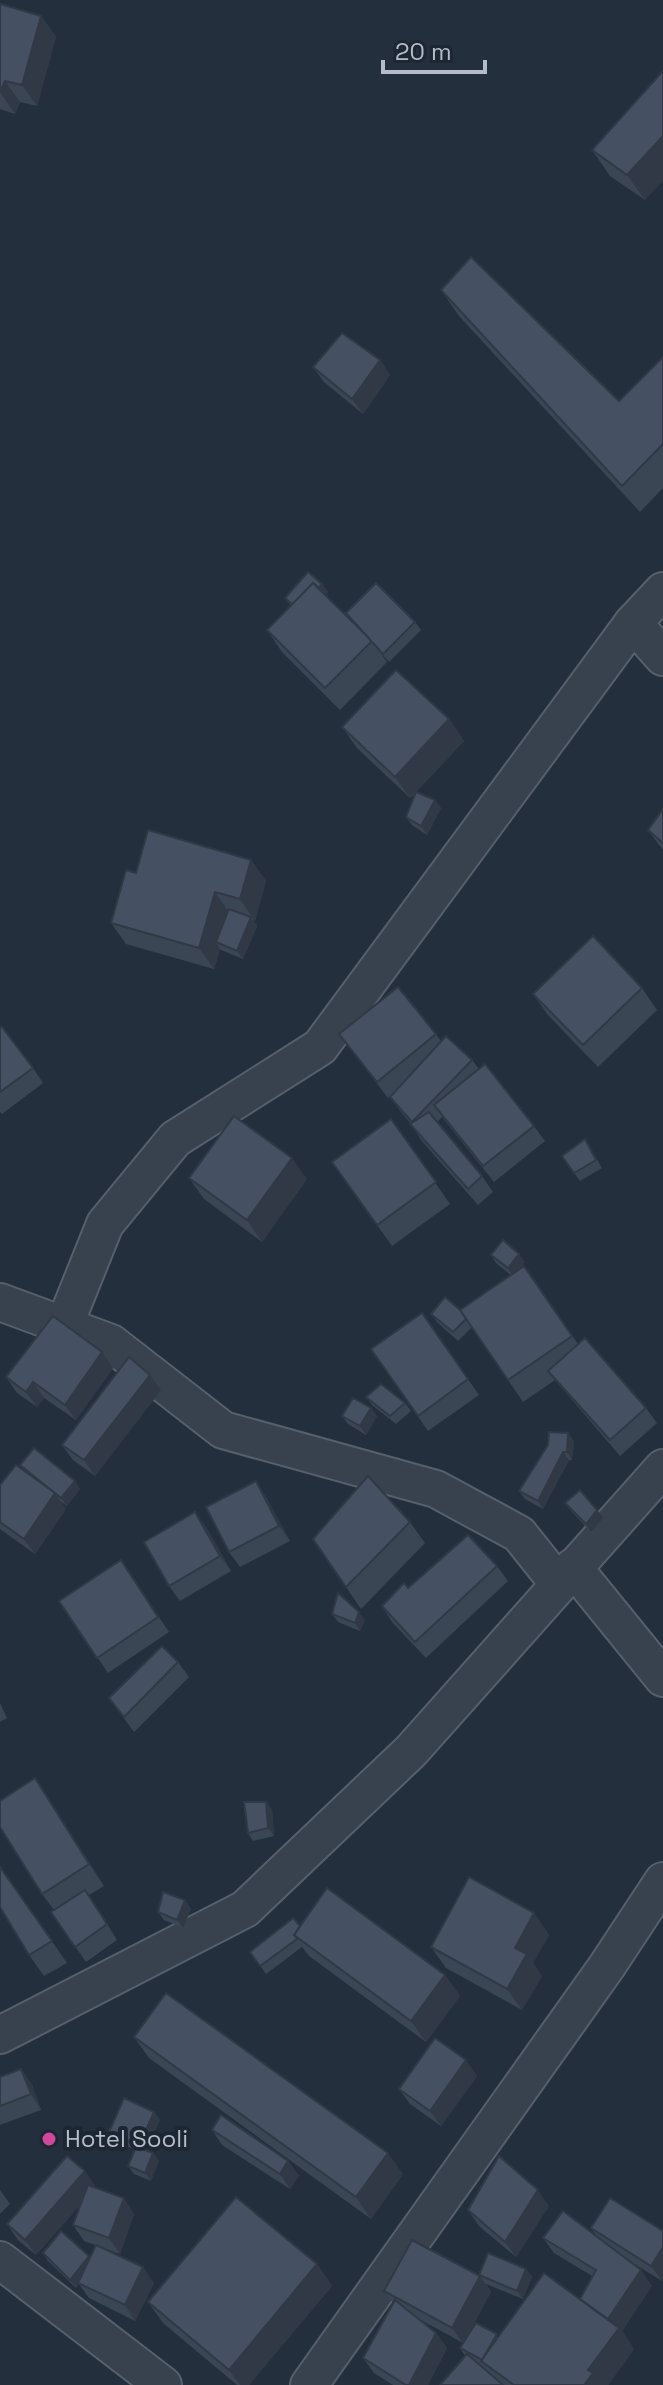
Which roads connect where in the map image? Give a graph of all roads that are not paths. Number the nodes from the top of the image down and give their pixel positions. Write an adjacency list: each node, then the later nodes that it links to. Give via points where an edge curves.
1 (663, 591): 2 (street)
2 (633, 623): 3 (street); 5 (street, via 320,1047 175,1139 105,1224)
3 (663, 657)
4 (0, 1302): 5 (street)
5 (64, 1326): 7 (street, via 111,1343 223,1430 436,1489 519,1534)
6 (663, 1468): 7 (street)
7 (566, 1575): 8 (street); 10 (street, via 411,1751 245,1909)
8 (663, 1678)
9 (663, 1881): 13 (street)
10 (0, 2035)
11 (0, 2260): 12 (street)
12 (163, 2385)
13 (309, 2385)

